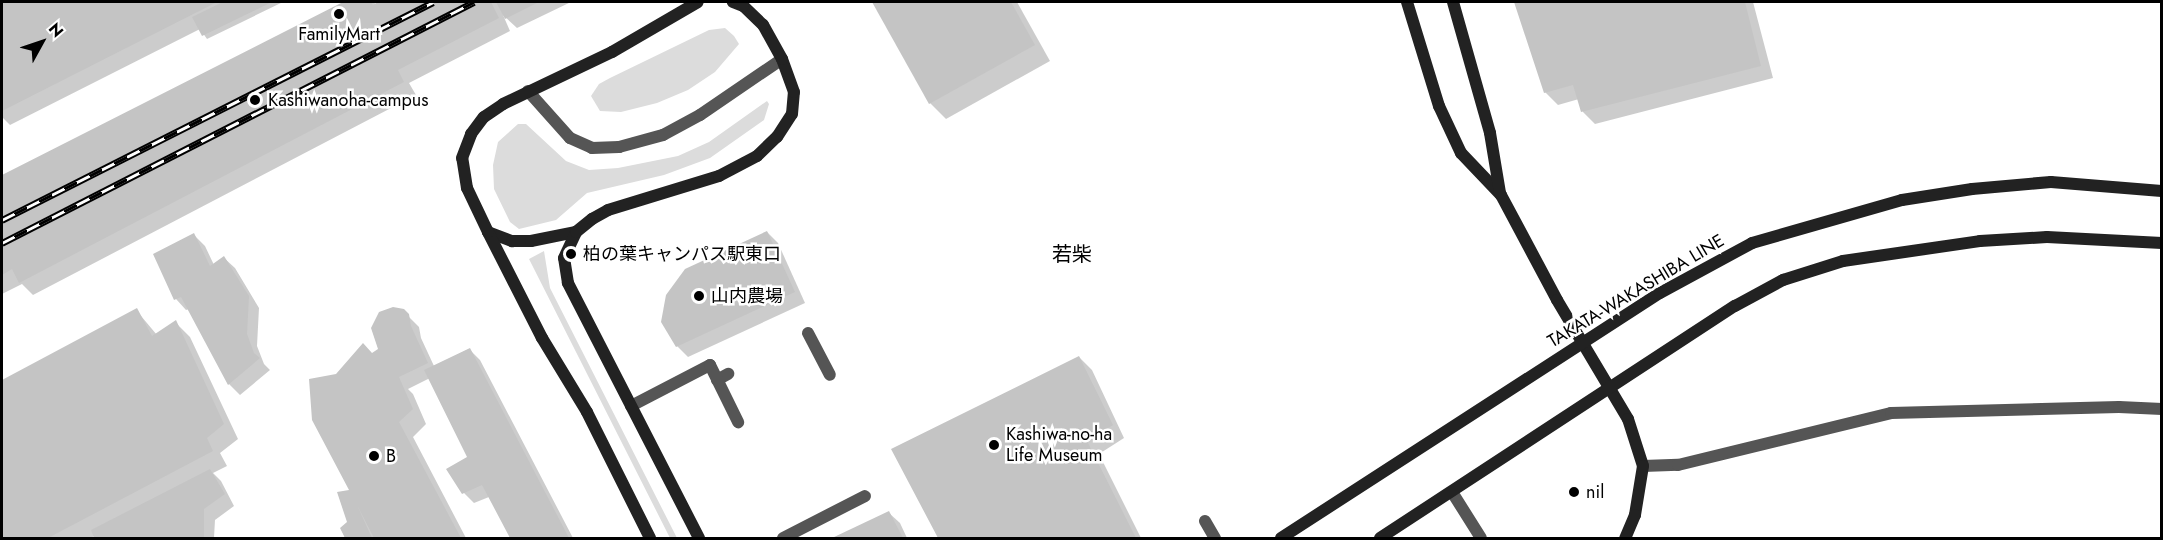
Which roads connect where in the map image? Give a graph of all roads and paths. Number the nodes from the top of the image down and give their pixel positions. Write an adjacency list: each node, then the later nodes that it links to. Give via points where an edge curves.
1 (698, 2): 6 (street, via 612,52)
2 (733, 2): 5 (street, via 753,14)
3 (1407, 2): 8 (street, via 1439,106 1456,144)
4 (1453, 2): 8 (street, via 1490,134)
5 (782, 59): 6 (street, via 700,115 663,135 619,147 592,148 570,138); 10 (street, via 794,92 792,114 777,137 757,156 719,176 608,210)
6 (528, 91): 9 (street, via 484,117 471,134 462,158 467,188)
7 (2162, 191): 13 (street, TAKATA-WAKASHIBA LINE, via 2051,182 1902,200 1752,243 1660,293)
8 (1501, 195): 13 (street)
9 (488, 232): 10 (street, via 512,241 531,241); 23 (street, via 542,338 587,412)
10 (576, 232): 16 (street, via 564,258 568,283)
11 (2162, 243): 15 (street, via 2036,237 1843,261 1783,280 1735,306)
12 (808, 333): 14 (street)
13 (1584, 342): 15 (street); 27 (street, TAKATA-WAKASHIBA LINE)
14 (830, 375)
15 (1611, 387): 19 (street, via 1628,419); 20 (street)
16 (631, 406): 18 (street, via 710,365 723,377); 24 (street)
17 (2162, 409): 19 (street, via 1891,413 1678,465)
18 (738, 422)
19 (1643, 466): 30 (street, via 1635,515)
20 (1452, 492): 28 (street); 29 (street)
21 (865, 496): 25 (street)
22 (1205, 521): 26 (street)
23 (650, 538)
24 (699, 538)
25 (783, 538)
26 (1215, 538)
27 (1281, 538)
28 (1380, 538)
29 (1481, 538)
30 (1625, 538)

